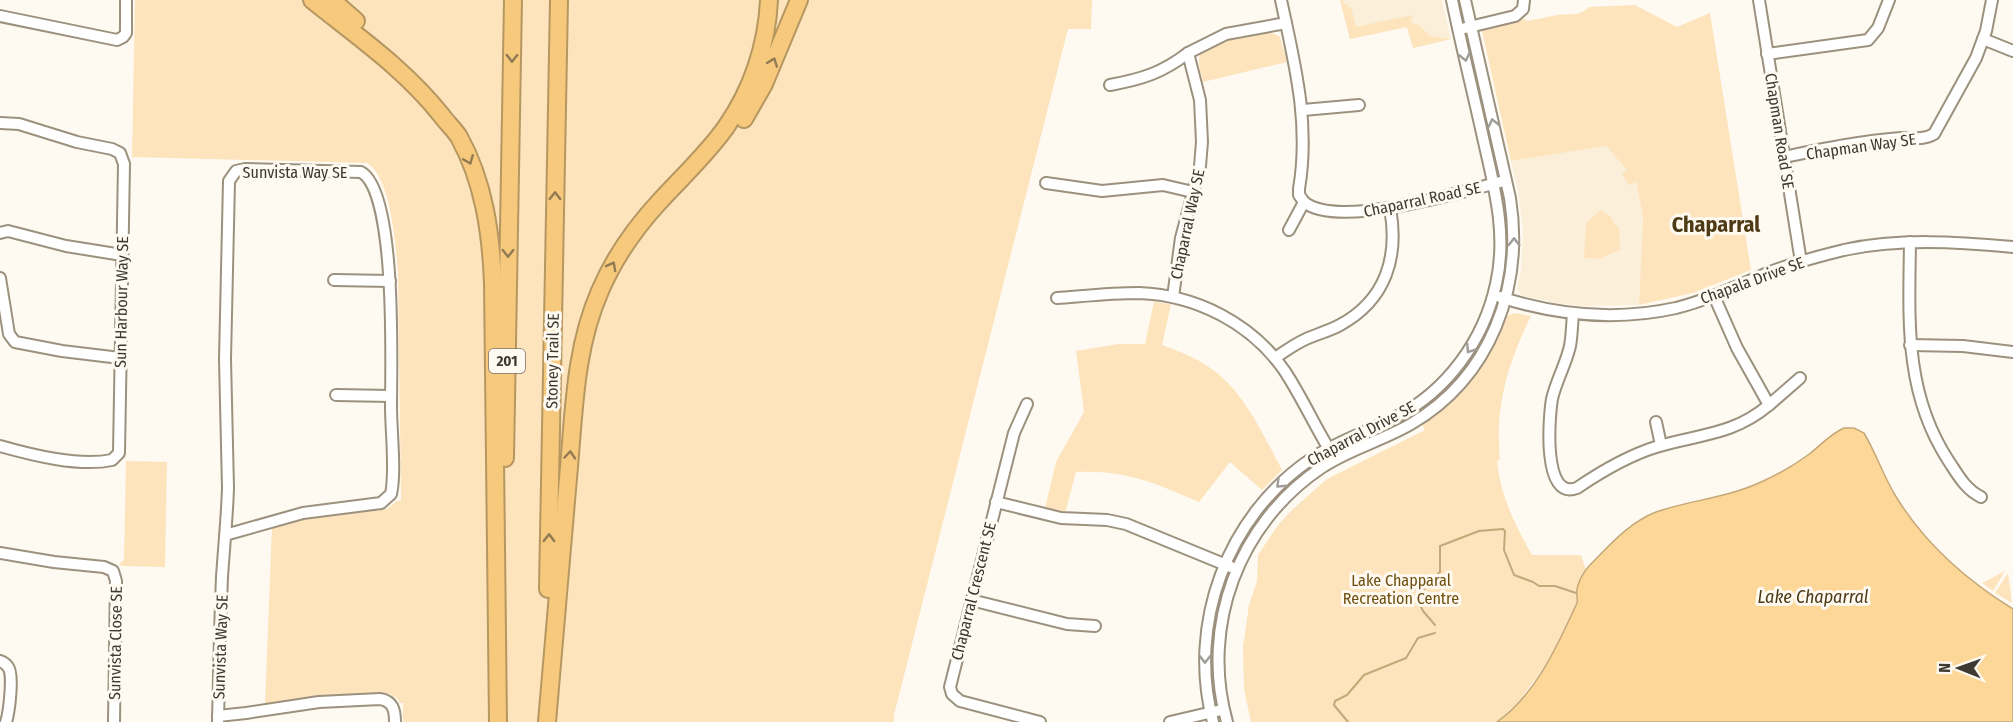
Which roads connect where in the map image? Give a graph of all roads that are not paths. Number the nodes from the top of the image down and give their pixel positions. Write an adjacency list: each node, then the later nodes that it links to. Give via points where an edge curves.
1 (126, 0): 15 (street, via 126,33 117,40)
2 (312, 0): 27 (highway, via 406,75)
3 (332, 0): 27 (highway, via 412,71)
4 (513, 0): 80 (highway, 201, one-way to 80)
5 (559, 0): 81 (highway, Stoney Trail SE, one-way to 5)
6 (769, 0): 37 (highway, via 762,50 738,107 715,141)
7 (799, 0): 37 (highway, one-way to 7, via 717,152 742,122 764,84)
8 (1281, 0): 16 (street)
9 (1452, 0): 18 (street, Chaparral Drive SE)
10 (1465, 0): 17 (street, Chaparral Drive SE)
11 (1524, 0): 17 (street, via 1523,9 1515,16)
12 (1759, 0): 22 (street, Chapman Road SE)
13 (1889, 0): 22 (street, via 1878,28 1868,40)
14 (1992, 0): 19 (street, Chapman Way SE)
15 (0, 16)
16 (1286, 23): 21 (street, via 1226,34); 25 (street)
17 (1471, 27): 18 (street); 29 (street, Chaparral Drive SE, one-way to 17)
18 (1458, 29): 31 (street, Chaparral Drive SE, one-way to 31)
19 (1983, 39): 20 (street); 28 (street, Chapman Way SE, via 1968,74 1936,131 1929,136 1857,143)
20 (2013, 51)
21 (1188, 53): 23 (street, via 1157,73); 32 (street, Chaparral Way SE, via 1200,100 1202,129)
22 (1767, 54): 28 (street, Chapman Road SE)
23 (1110, 85)
24 (1359, 105): 25 (street)
25 (1303, 110): 33 (street, via 1299,195)
26 (0, 123): 40 (street, Sun Harbour Way SE, via 19,124 120,153 124,164)
27 (457, 134): 80 (highway, one-way to 80, via 481,194 491,257)
28 (1784, 158): 41 (street, Chapman Road SE)
29 (1506, 180): 31 (street, Chaparral Road SE); 49 (street, Chaparral Drive SE, one-way to 29, via 1514,234)
30 (1046, 183): 32 (street, via 1102,191 1163,185)
31 (1493, 184): 34 (street, Chaparral Road SE); 45 (street, Chaparral Drive SE, via 1501,245)
32 (1193, 192): 47 (street, Chaparral Way SE, via 1181,238)
33 (1304, 202): 34 (street, Chaparral Road SE, via 1312,208 1348,212); 35 (street)
34 (1390, 208): 54 (street, via 1391,258 1371,300 1340,325)
35 (1289, 230)
36 (0, 233): 40 (street, via 8,231)
37 (631, 236): 81 (highway, one-way to 37, via 576,382 587,326 600,291)
38 (1910, 242): 39 (street, Chapala Drive SE); 41 (street, Chapala Drive SE, via 1846,250); 51 (street)
39 (2013, 243)
40 (122, 255): 53 (street, Sun Harbour Way SE)
41 (1801, 262): 46 (street, Chapala Drive SE)
42 (0, 278): 53 (street, via 9,334 15,342)
43 (334, 280): 44 (street)
44 (390, 281): 57 (street, Sunvista Way SE); 67 (street, Sunvista Way SE, via 381,214 365,174 245,169 231,177)
45 (1494, 296): 49 (street, Chapala Drive SE); 63 (street, Chaparral Drive SE, one-way to 63, via 1471,347 1432,392 1396,417)
46 (1714, 296): 50 (street, Chapala Drive SE, via 1675,308 1615,315); 59 (street)
47 (1173, 297): 48 (street, via 1131,293); 54 (street, Chaparral Way SE, via 1225,317)
48 (1057, 298)
49 (1506, 299): 50 (street, Chapala Drive SE); 64 (street, Chaparral Drive SE, via 1484,350 1448,395 1412,424)
50 (1573, 314): 61 (street, via 1569,347 1550,417 1550,452 1557,483 1565,489 1575,489 1616,463)
51 (1910, 345): 52 (street); 65 (street, via 1917,385 1935,438 1964,486)
52 (2013, 352)
53 (120, 358): 62 (street, Sun Harbour Way SE, via 119,450 115,458 90,462)
54 (1275, 358): 63 (street, Chaparral Way SE)
55 (1800, 378): 59 (street)
56 (336, 395): 57 (street)
57 (391, 396): 67 (street, Sunvista Way SE, via 392,490 385,501 303,513)
58 (1027, 404): 66 (street, via 1016,426)
59 (1769, 405): 61 (street, via 1718,432)
60 (1656, 422): 61 (street)
61 (1661, 445)
62 (0, 446)
63 (1328, 448): 64 (street, Chaparral Way SE); 69 (street, Chaparral Drive SE, one-way to 69, via 1269,495 1246,524)
64 (1335, 459): 70 (street, Chaparral Drive SE, via 1274,509)
65 (1981, 497)
66 (996, 502): 69 (street, Chaparral Crescent SE, via 1066,519 1122,523); 71 (street, Chaparral Crescent SE)
67 (225, 535): 76 (street, Sunvista Way SE)
68 (0, 553): 78 (street, Sunvista Close SE, via 113,571)
69 (1224, 565): 70 (street, Chaparral Crescent SE); 75 (street, Chaparral Drive SE, one-way to 75, via 1207,634 1206,676)
70 (1236, 570): 74 (street, Chaparral Drive SE, via 1219,642)
71 (971, 600): 72 (street, via 1067,624); 82 (street, Chaparral Crescent SE, via 950,683 952,694 960,701)
72 (1095, 626)
73 (0, 661): 77 (street, via 10,671)
74 (1224, 710): 75 (street); 84 (street, Chaparral Drive SE)
75 (1212, 717): 83 (street)
76 (218, 719): 79 (street, via 310,703 380,699 393,707)
77 (6, 722)
78 (114, 722)
79 (395, 722)
80 (500, 722)
81 (546, 722)
82 (1041, 722)
83 (1170, 722)
84 (1227, 722)

